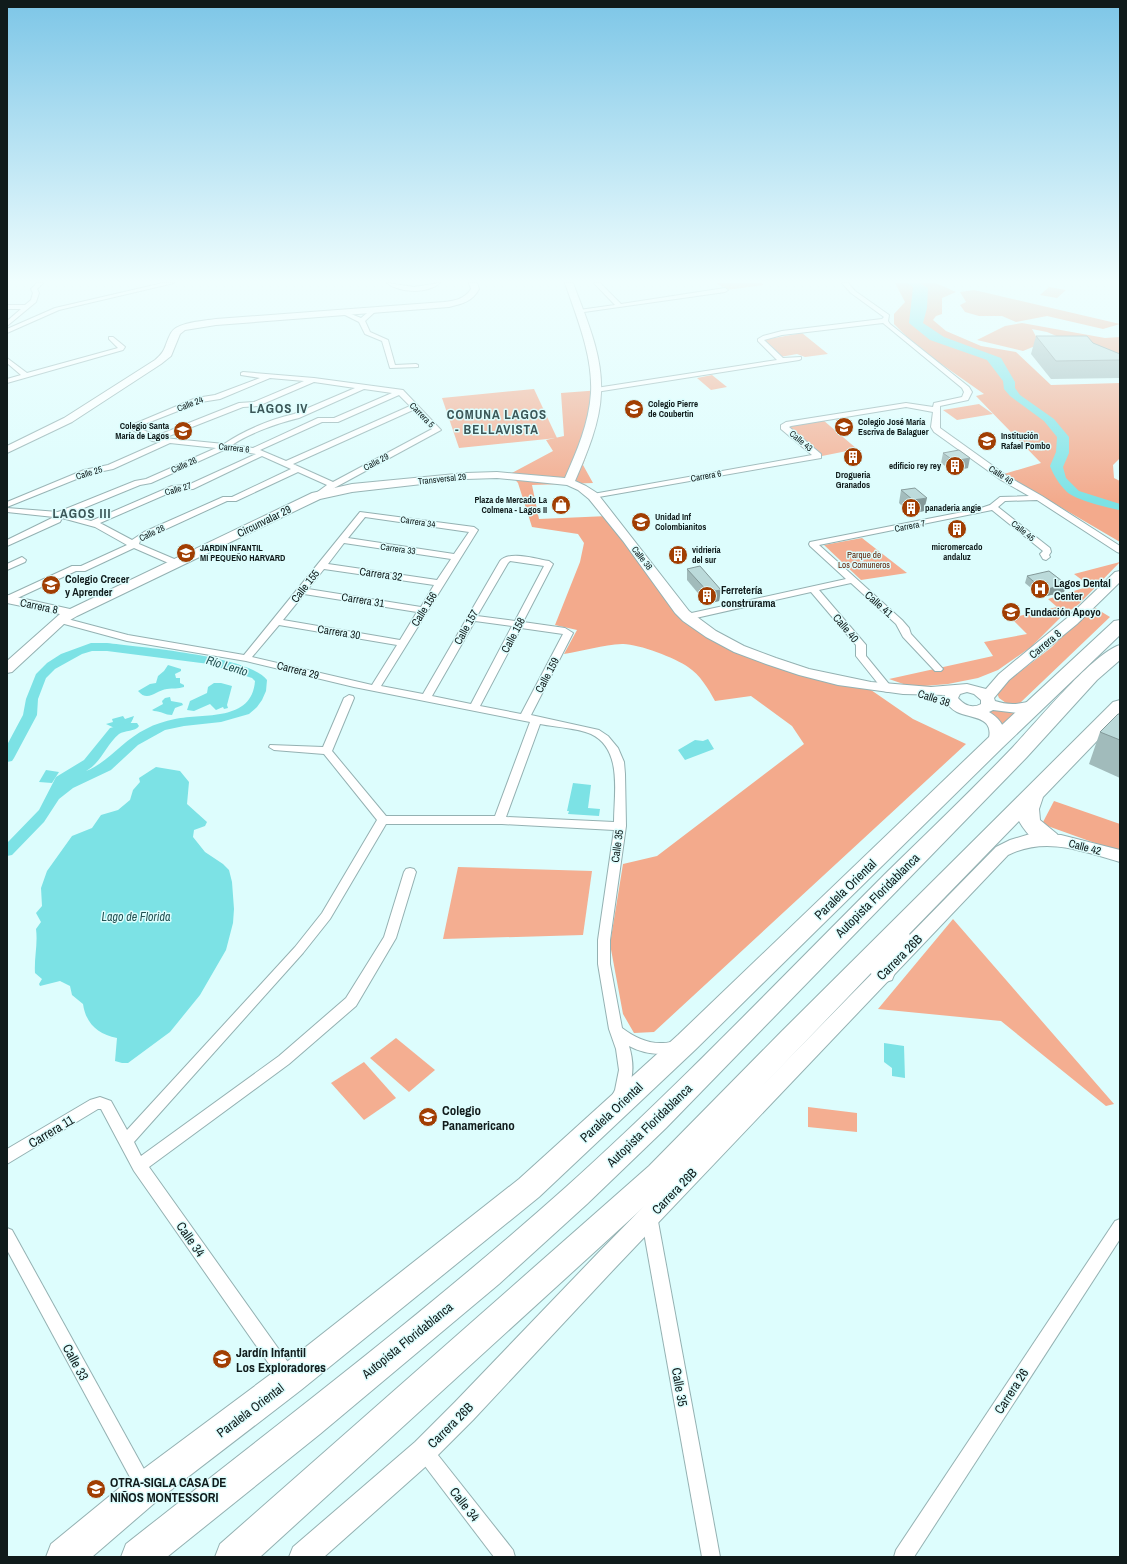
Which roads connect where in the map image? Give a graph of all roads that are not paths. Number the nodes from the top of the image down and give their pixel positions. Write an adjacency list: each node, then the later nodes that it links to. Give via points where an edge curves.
1 (96, 356): 13 (street)
2 (166, 356): 26 (street, via 68,420)
3 (389, 356): 10 (street, via 392,367)
4 (591, 356): 17 (street)
5 (777, 356): 9 (street)
6 (926, 356): 20 (street, via 968,392 965,398 937,404)
7 (799, 358): 9 (street)
8 (7, 360): 13 (street)
9 (782, 361): 17 (street)
10 (416, 366)
11 (243, 374): 12 (street, Carrera 5)
12 (272, 375): 14 (street, Carrera 5); 21 (street, Calle 24, via 217,397 199,400)
13 (26, 376): 15 (street)
14 (314, 380): 16 (street, Carrera 5); 23 (street)
15 (7, 381)
16 (363, 387): 18 (street, Carrera 5); 25 (street, Calle 26, via 238,438)
17 (596, 390): 32 (street, via 595,406 586,438)
18 (400, 392): 19 (street, Carrera 5); 27 (street, via 335,420 321,420)
19 (414, 407): 22 (street, Carrera 5); 30 (street)
20 (936, 410): 29 (street, Calle 43, via 906,405 797,422 784,427); 34 (street, Calle 46, via 937,430)
21 (131, 428): 23 (street, Carrera 6)
22 (437, 430): 33 (street, Calle 29)
23 (155, 439): 24 (street, Carrera 6)
24 (171, 440): 25 (street, Carrera 6); 38 (street, Calle 25, via 110,467 87,472)
25 (225, 447): 27 (street, Carrera 6); 42 (street, Calle 26, via 148,481)
26 (7, 450)
27 (254, 450): 28 (street, Carrera 6)
28 (263, 453): 30 (street, Carrera 6); 43 (street, Calle 27, via 190,487 175,488)
29 (818, 456): 36 (street, Carrera 6)
30 (287, 464): 31 (street, Carrera 6)
31 (298, 469): 33 (street, Carrera 6); 48 (street, Calle 28, via 147,534 136,540)
32 (569, 482): 35 (street, Transversal 29, via 497,475 466,476 352,488); 36 (street, Calle 38)
33 (333, 485): 35 (street, Calle 29)
34 (1003, 488): 37 (street); 37 (street, Calle 46); 39 (street, Carrera 7)
35 (316, 496): 54 (street, Circunvalar 29)
36 (593, 496): 65 (street, Calle 38)
37 (1039, 498): 49 (street, Calle 46)
38 (7, 505)
39 (993, 506): 47 (street, Carrera 7, via 954,517); 51 (street, Calle 45, via 1047,550 1044,554)
40 (7, 510): 42 (street)
41 (363, 514): 44 (street, Carrera 34); 45 (street, Calle 155)
42 (59, 515): 43 (street); 46 (street, Calle 26, via 57,520)
43 (92, 523): 48 (street)
44 (474, 530): 50 (street, Calle 156)
45 (341, 540): 50 (street, Carrera 33); 55 (street, Calle 155)
46 (7, 543)
47 (813, 544): 58 (street, Calle 41)
48 (134, 545): 54 (street); 62 (street, Calle 28, via 82,569 75,568)
49 (1120, 550)
50 (456, 557): 59 (street, Calle 156)
51 (1046, 557)
52 (508, 558): 66 (street, Calle 157); 68 (street, Calle 158, via 549,564)
53 (22, 560): 56 (street)
54 (176, 563): 64 (street, Circunvalar 29)
55 (321, 566): 59 (street, Carrera 32); 61 (street, Calle 155)
56 (7, 567)
57 (1120, 575): 75 (street, Carrera 8, via 1066,626)
58 (852, 580): 60 (street); 74 (street, Calle 41, via 899,622 906,635)
59 (440, 583): 63 (street, Calle 156)
60 (813, 589): 65 (street); 77 (street, Calle 40, via 861,645 861,656)
61 (302, 591): 63 (street, Carrera 31); 67 (street, Calle 155)
62 (7, 602): 64 (street, Carrera 8)
63 (423, 610): 70 (street, Calle 156)
64 (66, 616): 72 (street, Carrera 29, via 127,638); 73 (street, Circunvalar 29)
65 (687, 617): 77 (street, Calle 38, via 734,645 784,665 821,676)
66 (471, 618): 68 (street); 80 (street, Calle 157)
67 (277, 622): 70 (street, Carrera 30); 72 (street, Calle 155)
68 (519, 624): 84 (street, Calle 158); 87 (street, Calle 159, via 568,633)
69 (1120, 625): 83 (highway, Paralela Oriental)
70 (402, 643): 76 (street, Calle 156)
71 (1120, 651): 114 (highway, Autopista Floridablanca, via 1090,676 1019,753 656,1120 577,1195 482,1279)
72 (246, 658): 76 (street, Carrera 29)
73 (7, 669)
74 (938, 669)
75 (1004, 677): 78 (street, Carrera 8); 82 (street, Carrera 8)
76 (374, 688): 80 (street, Carrera 29)
77 (888, 689): 79 (street, Calle 38)
78 (958, 689): 79 (street, Calle 38); 82 (street, via 979,691); 85 (street, via 951,694)
79 (911, 691): 85 (street, Calle 38, via 937,697)
80 (427, 697): 84 (street, Carrera 29)
81 (349, 698): 90 (street)
82 (984, 704): 83 (street, via 1010,708); 85 (street, Calle 38, via 964,709); 88 (street, via 986,716 996,725 999,736)
83 (1037, 704): 88 (highway, Paralela Oriental)
84 (475, 706): 87 (street, Carrera 29)
85 (957, 706)
86 (1120, 706): 91 (highway, via 1097,741)
87 (531, 718): 93 (street, Calle 159); 94 (street, Calle 35, via 595,732 613,748 619,762)
88 (996, 742): 101 (highway, Paralela Oriental)
89 (274, 747): 90 (street)
90 (328, 751): 92 (street)
91 (1033, 794): 95 (highway, via 1027,809 1028,820); 98 (highway)
92 (383, 820): 93 (street); 104 (street, via 317,928)
93 (499, 820): 94 (street)
94 (620, 826): 100 (street, Calle 35, via 604,940 604,964)
95 (1049, 839): 96 (street, Calle 42); 99 (street, Carrera 26B, via 1019,843 1002,851)
96 (1120, 856)
97 (410, 872): 106 (street, via 390,938 351,1002 284,1060)
98 (901, 927): 99 (highway); 115 (highway, via 659,1175)
99 (883, 973): 107 (street, Carrera 26B)
100 (616, 1029): 101 (street, via 626,1039 646,1047 673,1048); 103 (street, Calle 35, via 623,1049 626,1070 622,1091)
101 (687, 1042): 103 (highway, Paralela Oriental)
102 (95, 1104): 104 (street, Calle 34, via 106,1104); 105 (street, Carrera 11)
103 (612, 1111): 110 (highway, Paralela Oriental, via 529,1188)
104 (126, 1141): 106 (street, Calle 34)
105 (7, 1157)
106 (139, 1166): 110 (street, Calle 34)
107 (649, 1216): 111 (street, Carrera 26B); 118 (street, Calle 35)
108 (1120, 1226): 119 (street, Carrera 26)
109 (7, 1235): 112 (street, Calle 33)
110 (290, 1379): 112 (highway, Paralela Oriental)
111 (424, 1450): 116 (street, Carrera 26B); 117 (street, Calle 34)
112 (146, 1488): 113 (highway, Paralela Oriental)
113 (64, 1557)
114 (140, 1557)
115 (233, 1557)
116 (303, 1557)
117 (506, 1557)
118 (711, 1557)
119 (903, 1557)

